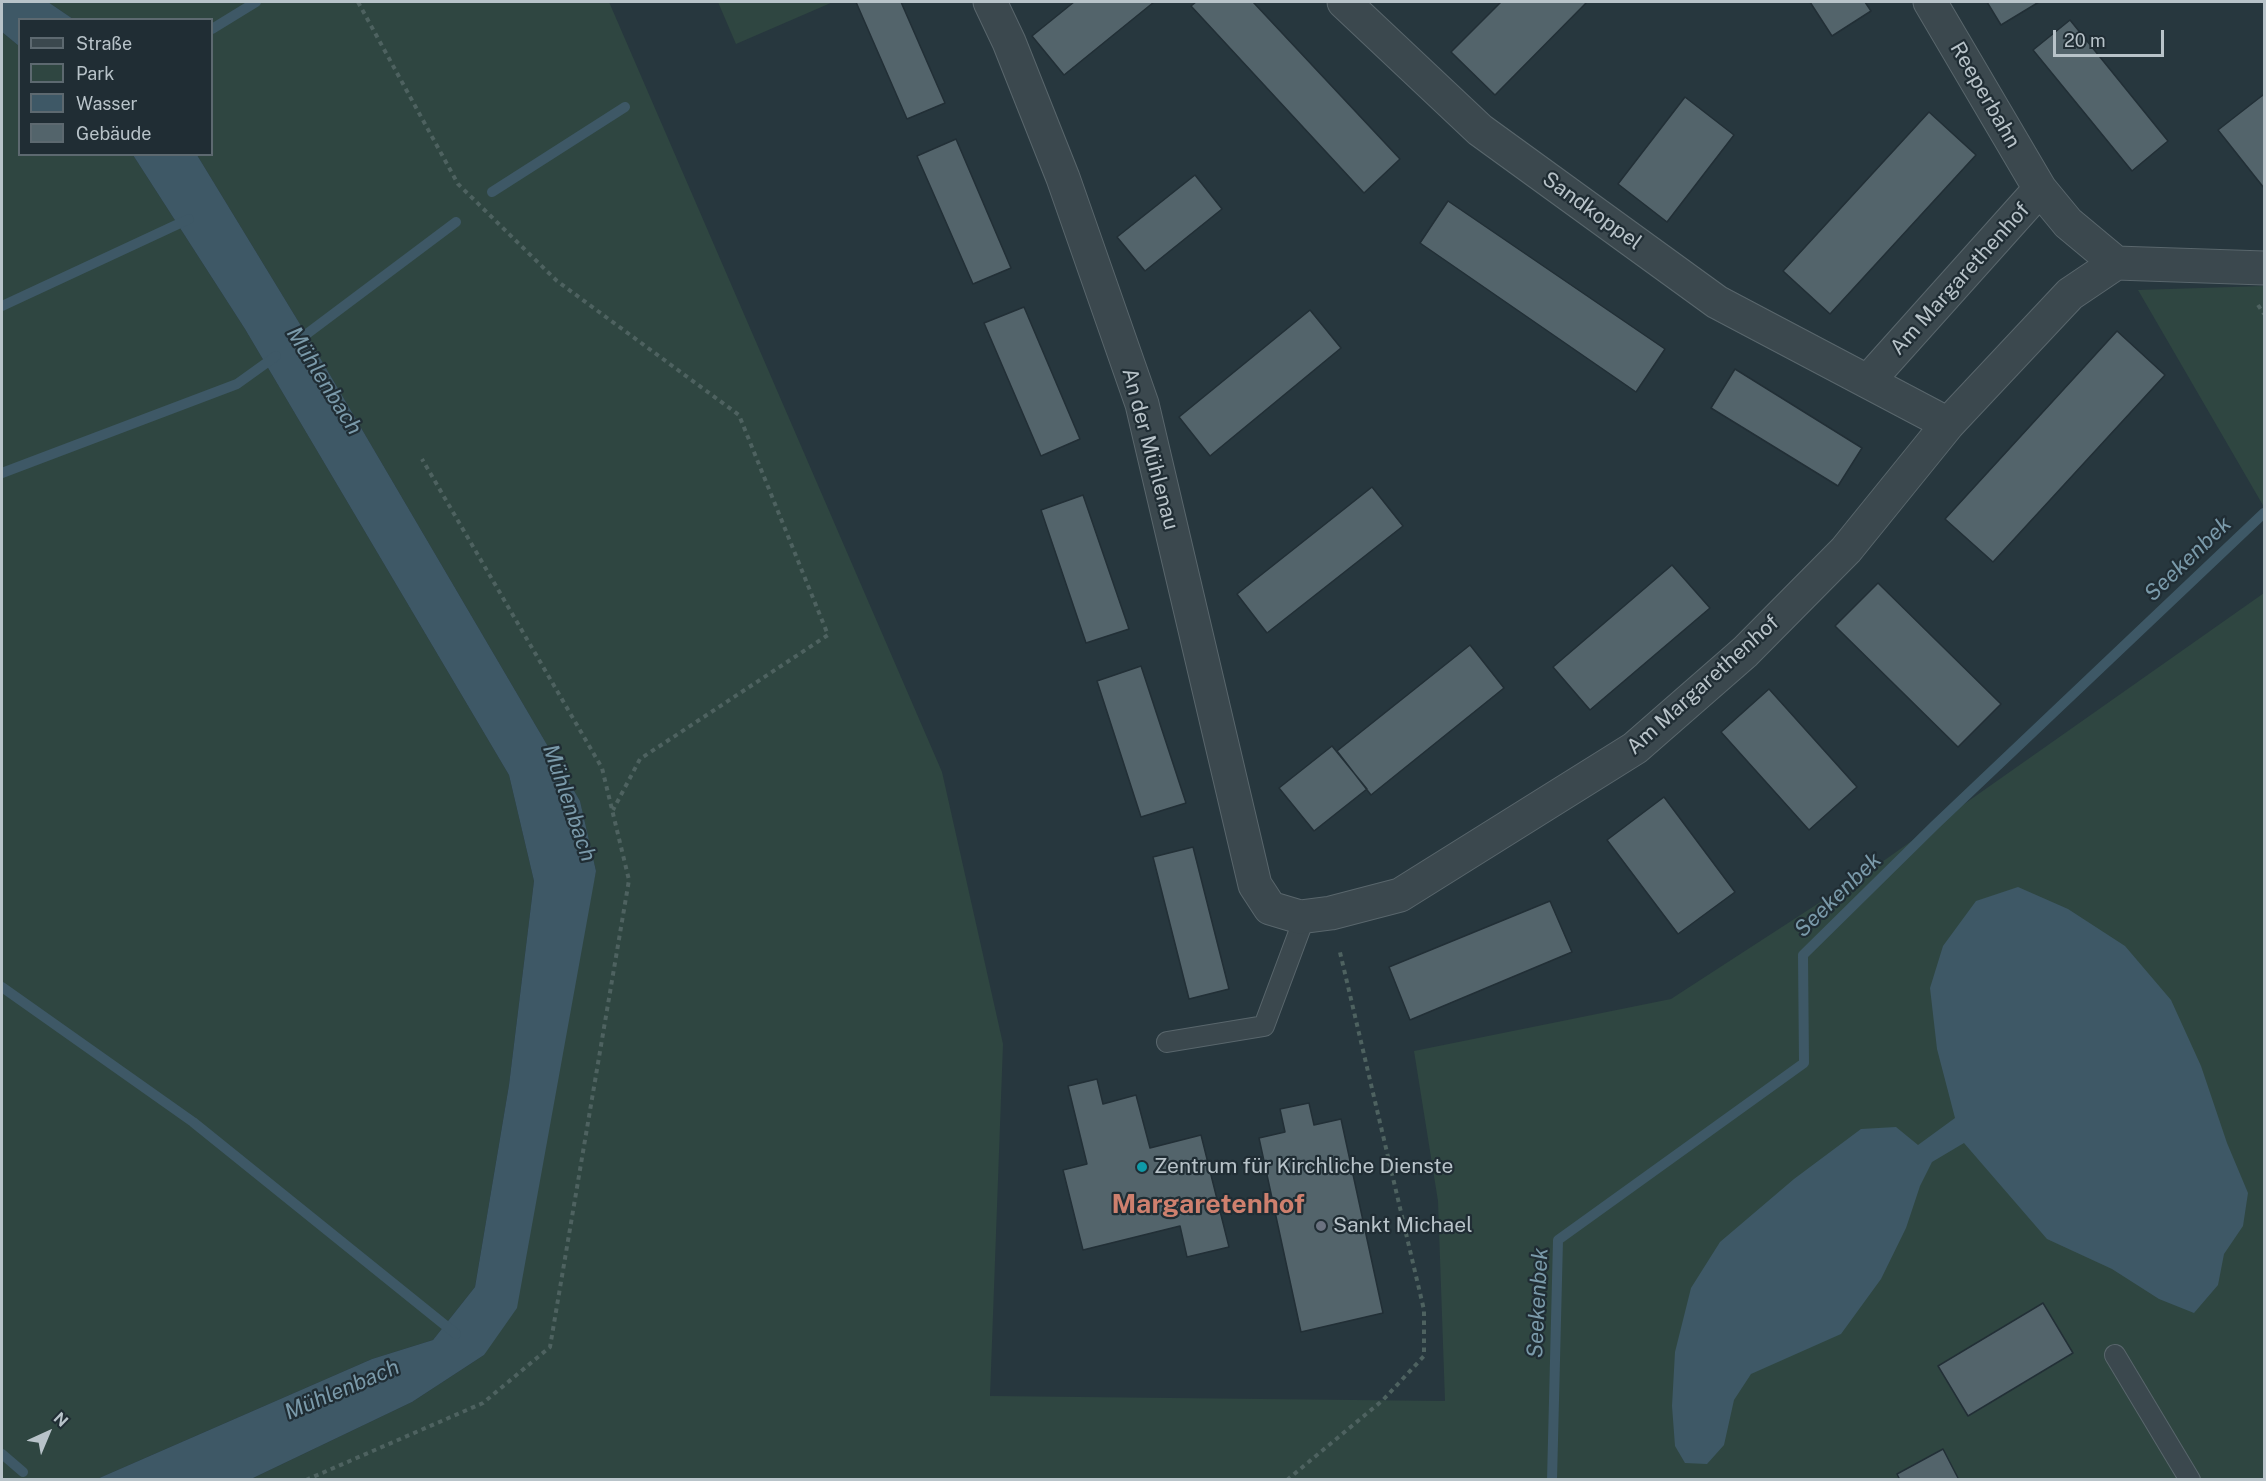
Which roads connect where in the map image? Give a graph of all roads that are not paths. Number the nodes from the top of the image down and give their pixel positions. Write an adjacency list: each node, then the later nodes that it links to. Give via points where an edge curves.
1 (990, 2): 9 (street, An der Mühlenau, via 1063,178 1142,404 1255,885)
2 (1344, 2): 7 (street, Sandkoppel, via 1480,130 1508,151 1718,302)
3 (1930, 2): 4 (street, Reeperbahn)
4 (2040, 189): 5 (street, Am Margarethenhof, via 2068,223); 7 (street, Am Margarethenhof)
5 (2116, 263): 6 (street); 8 (street, Am Margarethenhof, via 2070,294)
6 (2265, 268)
7 (1869, 380): 8 (street)
8 (1948, 424): 10 (street, Am Margarethenhof, via 1846,550 1745,652 1635,748 1400,895)
9 (1270, 908): 10 (street, Am Margarethenhof)
10 (1318, 914): 11 (lane, via 1264,1026)
11 (1167, 1042)
12 (2115, 1355): 13 (lane)
13 (2190, 1479)

